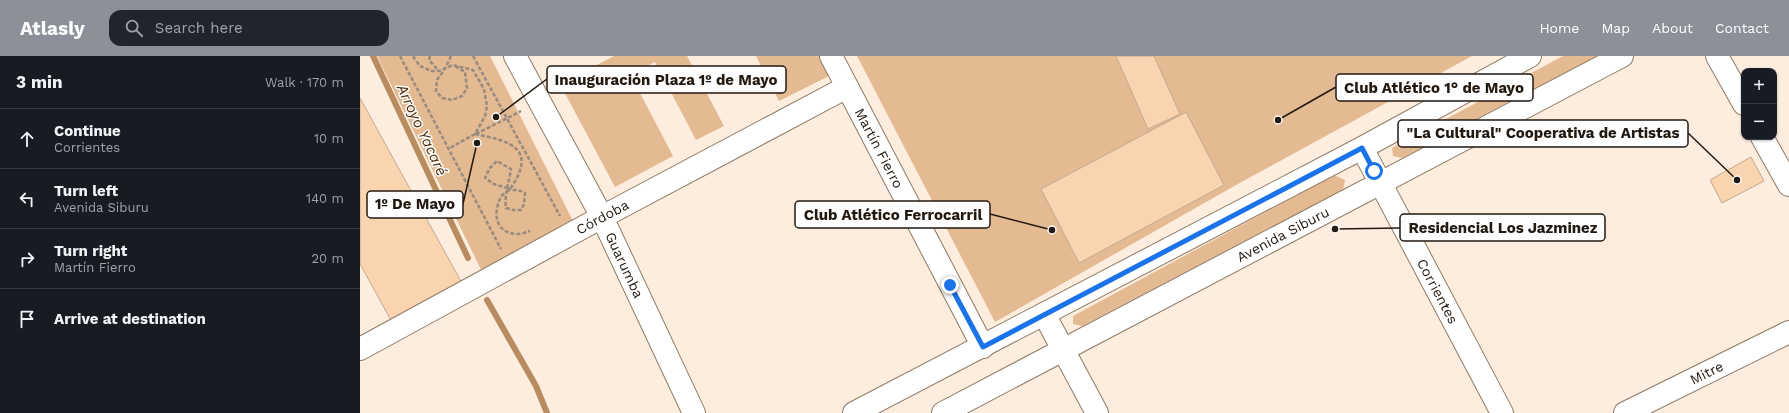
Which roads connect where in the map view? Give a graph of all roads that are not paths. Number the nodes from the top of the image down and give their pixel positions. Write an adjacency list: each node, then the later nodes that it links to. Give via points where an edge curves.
1 (515, 56): 12 (street, Guarumba)
2 (831, 56): 6 (street, Martín Fierro)
3 (1530, 56): 9 (street)
4 (1622, 56): 10 (street, Avenida Siburu)
5 (1717, 56): 7 (street)
6 (847, 87): 12 (street, Córdoba); 15 (street, Martín Fierro)
7 (1741, 99)
8 (1764, 140): 11 (street)
9 (1362, 148): 10 (street, Corrientes); 13 (street)
10 (1381, 183): 17 (street, Avenida Siburu); 22 (street, Corrientes)
11 (1789, 185)
12 (602, 217): 16 (street, Córdoba); 18 (street, Guarumba)
13 (1044, 314): 15 (street); 17 (street)
14 (1789, 332): 23 (street, Mitre)
15 (983, 347): 19 (street)
16 (360, 349)
17 (1063, 349): 20 (street, Avenida Siburu); 21 (street)
18 (694, 413)
19 (854, 413)
20 (943, 413)
21 (1097, 413)
22 (1502, 413)
23 (1625, 413)

